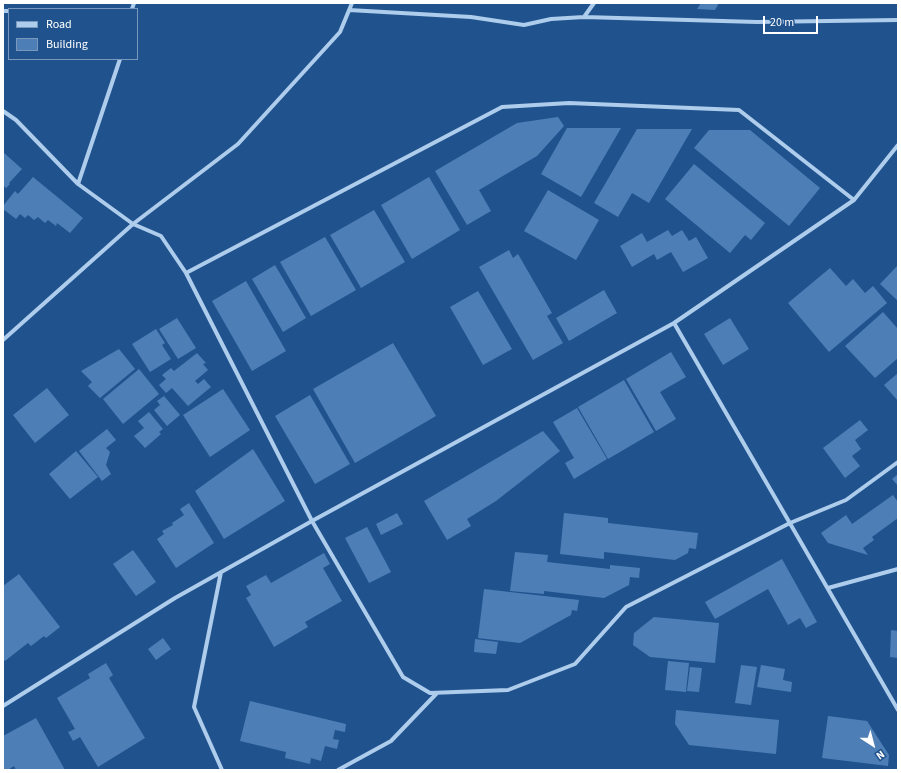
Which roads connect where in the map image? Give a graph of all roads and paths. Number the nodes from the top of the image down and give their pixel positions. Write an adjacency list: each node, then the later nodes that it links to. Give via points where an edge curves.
1 (352, 3): 3 (street)
2 (594, 3): 4 (street)
3 (349, 10): 4 (street, via 471,17 524,25); 11 (street, via 340,32 238,144)
4 (584, 16): 5 (street, via 757,22)
5 (898, 20)
6 (120, 60): 9 (street)
7 (3, 111): 9 (street, via 16,120)
8 (898, 145): 10 (street)
9 (78, 184): 11 (street)
10 (854, 200): 12 (street, via 739,110 569,103 502,107); 13 (street)
11 (133, 224): 12 (street, via 162,236); 14 (street)
12 (186, 273): 16 (street)
13 (674, 323): 16 (street); 17 (street)
14 (3, 340)
15 (898, 462): 17 (street, via 846,500)
16 (312, 521): 19 (street); 21 (street, via 404,677 430,693)
17 (790, 523): 20 (street); 21 (street, via 626,607 575,664 508,690)
18 (898, 569): 20 (street)
19 (221, 572): 22 (street, via 174,598); 24 (street, via 194,707)
20 (828, 588): 23 (street)
21 (437, 693): 25 (street, via 391,741)
22 (3, 706)
23 (898, 710)
24 (222, 770)
25 (338, 770)

